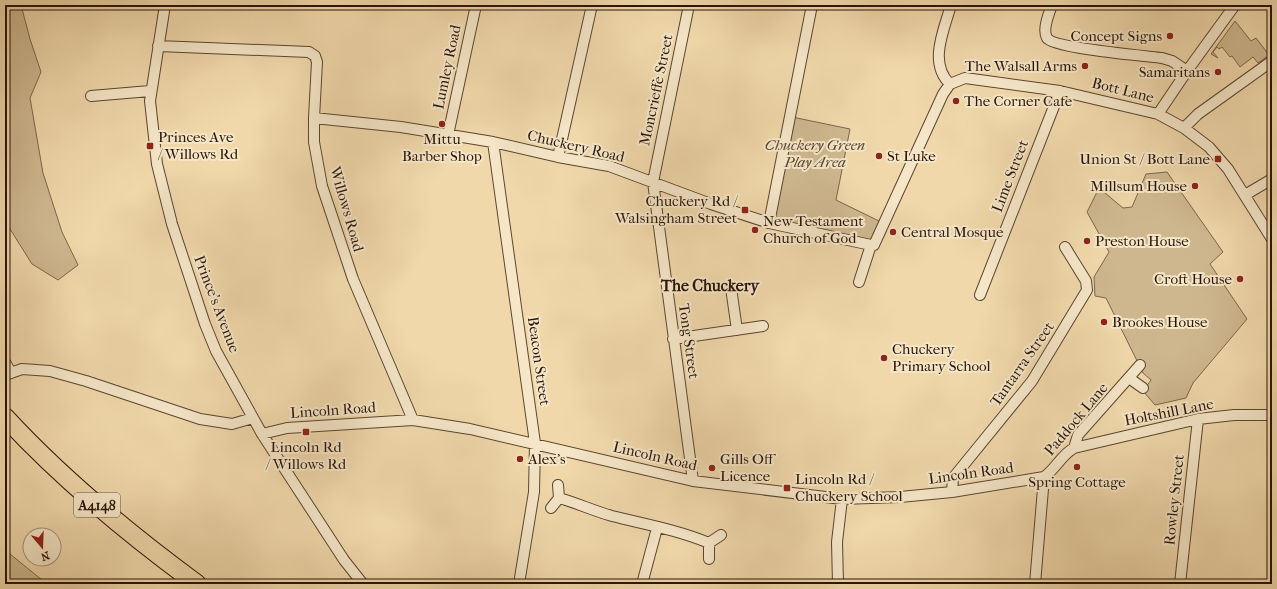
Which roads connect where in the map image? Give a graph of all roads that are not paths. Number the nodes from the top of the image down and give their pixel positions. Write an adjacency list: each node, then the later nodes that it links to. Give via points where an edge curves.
1 (165, 5): 9 (street, Prince's Avenue)
2 (476, 5): 19 (street, Lumley Road)
3 (592, 5): 21 (street)
4 (689, 5): 23 (street, Moncrieffe Street)
5 (812, 5): 25 (street)
6 (951, 5): 12 (street, via 938,57 940,69)
7 (1052, 5): 11 (street, via 1045,33 1050,42 1162,58)
8 (1236, 5): 11 (street, Bott Lane)
9 (158, 46): 13 (street, Prince's Avenue); 17 (street, Willows Road, via 309,52 315,56 317,62)
10 (1272, 61): 18 (street, via 1198,114)
11 (1187, 71): 16 (street, Bott Lane)
12 (950, 84): 14 (street, Bott Lane, via 966,78); 27 (street, via 943,94 874,244)
13 (150, 91): 15 (street); 42 (street, Prince's Avenue, via 157,164 172,224 216,351)
14 (1060, 91): 16 (street, Bott Lane); 31 (street, Lime Street)
15 (91, 96)
16 (1158, 114): 18 (street)
17 (314, 118): 19 (street, Chuckery Road, via 401,127); 44 (street, Willows Road, via 314,142 322,186 335,226 353,279)
18 (1184, 128): 24 (street, via 1209,146)
19 (448, 135): 20 (street, Chuckery Road)
20 (493, 142): 21 (street, Chuckery Road); 46 (street, Beacon Street)
21 (558, 158): 23 (street, Chuckery Road, via 609,166)
22 (1272, 179): 24 (street)
23 (653, 182): 25 (street, Chuckery Road); 34 (street, Tong Street)
24 (1245, 195): 26 (street)
25 (769, 223): 27 (street, Chuckery Road)
26 (1272, 239)
27 (871, 245): 29 (street)
28 (1065, 246): 51 (street, Tantarra Street, via 1086,281 1087,290 1032,381 953,478)
29 (864, 276)
30 (731, 288): 33 (street)
31 (980, 296)
32 (763, 326): 33 (street)
33 (737, 330): 34 (street)
34 (673, 339): 49 (street, Tong Street)
35 (5, 362): 37 (street)
36 (1140, 365): 38 (street, Paddock Lane)
37 (8, 374): 42 (street, via 22,369 50,371 200,419 232,424)
38 (1129, 378): 39 (street, Paddock Lane); 47 (street, Paddock Lane, via 1078,435)
39 (1143, 388)
40 (1272, 415): 43 (street, Holtshill Lane, via 1234,415)
41 (5, 417): 59 (highway, A4148, via 64,476 105,512 141,543)
42 (253, 418): 45 (street, Prince's Avenue)
43 (1198, 419): 47 (street, Holtshill Lane); 65 (street, Rowley Street)
44 (413, 420): 45 (street, Lincoln Road, via 287,428); 46 (street, Lincoln Road)
45 (262, 434): 60 (street, Prince's Avenue, via 344,560)
46 (535, 443): 49 (street, Lincoln Road); 61 (street, Beacon Street, via 534,492)
47 (1074, 448): 48 (street, Paddock Lane, via 1067,451)
48 (1044, 478): 51 (street, Lincoln Road); 64 (street)
49 (692, 480): 53 (street, Lincoln Road)
50 (558, 485): 52 (street)
51 (952, 492): 53 (street, Lincoln Road)
52 (560, 498): 54 (street); 55 (street, via 604,514)
53 (842, 499): 63 (street, via 837,542)
54 (551, 508)
55 (657, 528): 57 (street, via 678,531); 62 (street)
56 (721, 535): 57 (street)
57 (709, 542): 58 (street)
58 (709, 558)
59 (197, 584)
60 (363, 584)
61 (519, 584)
62 (642, 584)
63 (838, 584)
64 (1035, 584)
65 (1180, 584)

